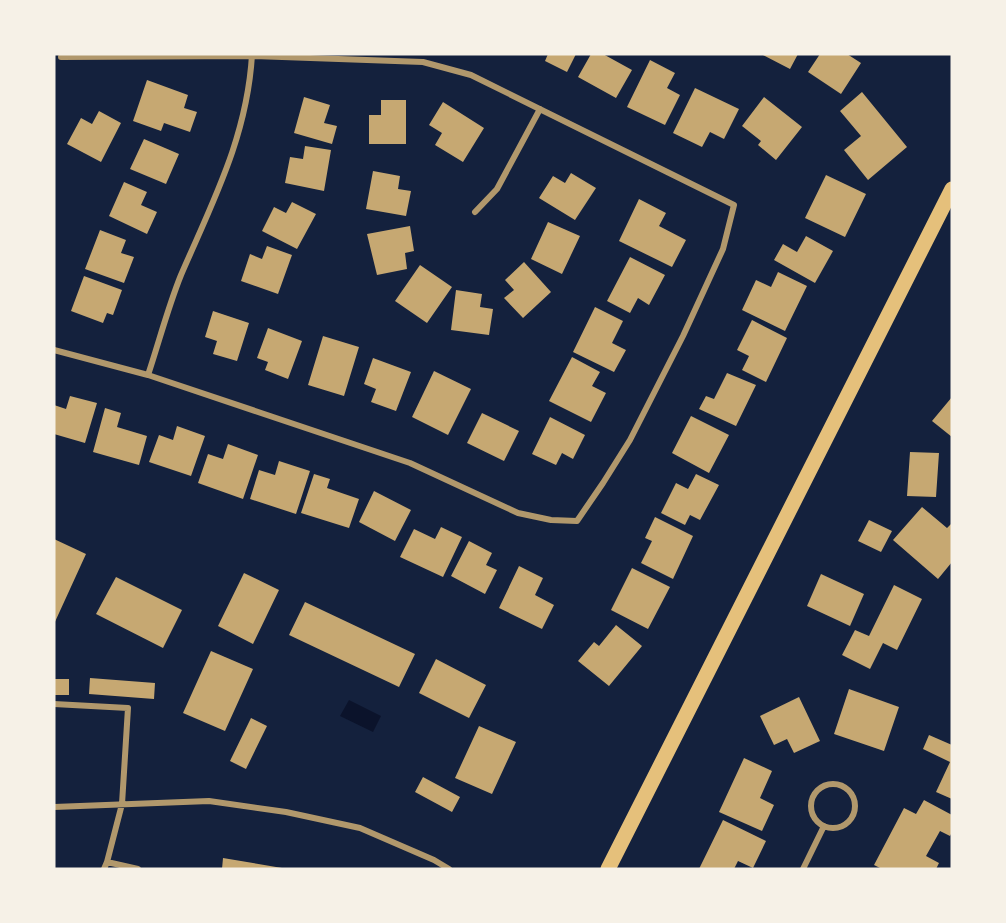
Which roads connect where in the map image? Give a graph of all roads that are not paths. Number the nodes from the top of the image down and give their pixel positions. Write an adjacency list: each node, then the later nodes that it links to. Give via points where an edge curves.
1 (252, 55): 2 (street); 3 (street, via 423,62 471,75); 7 (street, via 234,151 180,278)
2 (61, 57)
3 (540, 109): 5 (street, via 497,189); 7 (street, via 734,205 723,249 683,336 630,440 577,520 551,520 518,513 410,463)
4 (952, 189): 18 (main road)
5 (475, 212)
6 (54, 351): 7 (street)
7 (148, 375)
8 (54, 704): 9 (street, via 128,708)
9 (122, 804): 10 (street); 12 (street, via 209,801 286,812 360,828); 13 (street)
10 (54, 807)
11 (824, 826): 11 (street, via 839,827 851,818 853,796 842,786 827,785 812,800 813,815); 19 (street)
12 (434, 860): 16 (street); 17 (street)
13 (107, 862): 14 (street); 15 (street)
14 (104, 869)
15 (138, 869)
16 (430, 869)
17 (449, 869)
18 (608, 869)
19 (803, 869)

